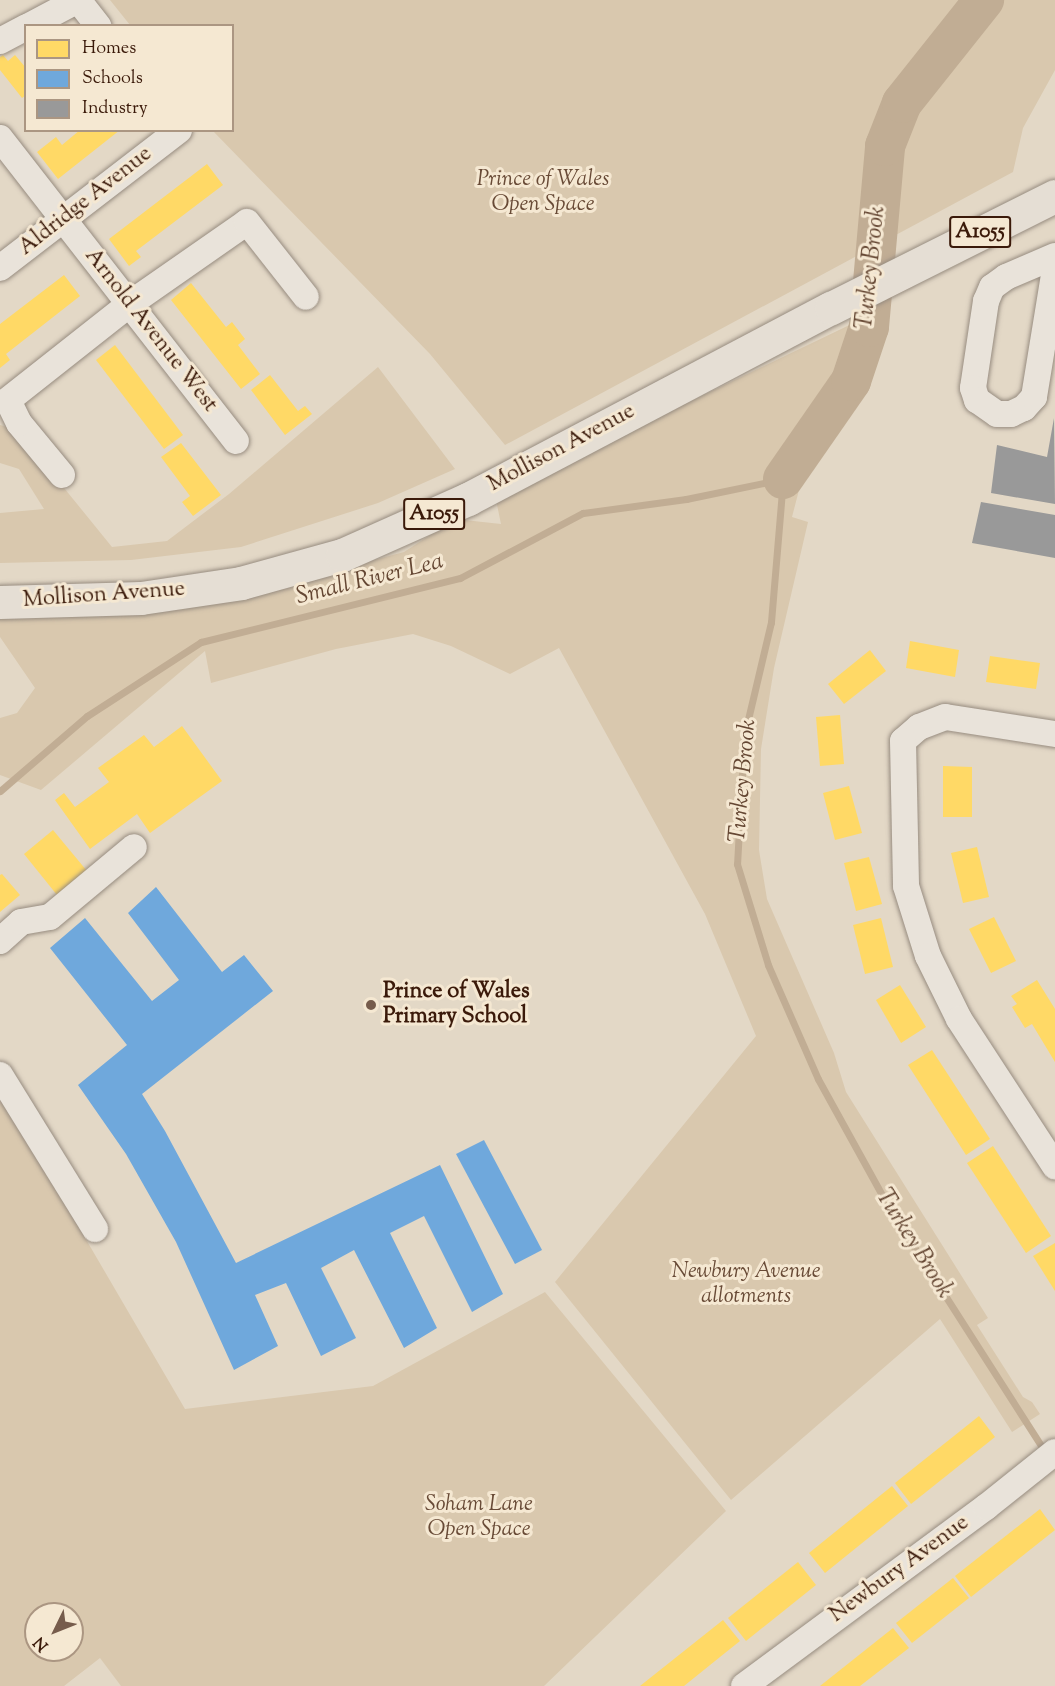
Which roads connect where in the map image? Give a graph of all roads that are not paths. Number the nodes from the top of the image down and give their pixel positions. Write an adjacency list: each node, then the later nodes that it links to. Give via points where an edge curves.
1 (78, 0): 2 (street); 3 (street)
2 (31, 24)
3 (96, 24)
4 (24, 28): 5 (street)
5 (0, 41)
6 (176, 133): 9 (street, Aldridge Avenue)
7 (0, 138): 9 (street, Arnold Avenue West)
8 (1055, 196): 17 (main road, Mollison Avenue / A1055, via 831,308 468,499 342,555 242,583 141,598)
9 (63, 221): 11 (street, Aldridge Avenue); 14 (street, Arnold Avenue West)
10 (1055, 256): 12 (street, via 1006,277 992,287 986,302 973,388 977,400 997,414 1011,414 1034,397)
11 (0, 268)
12 (1055, 268)
13 (306, 297): 14 (street, via 247,222)
14 (130, 303): 15 (street, Arnold Avenue West); 16 (street, via 8,400 19,423)
15 (236, 441)
16 (62, 475)
17 (0, 602)
18 (1055, 734): 22 (street, via 945,717 920,727 903,741 906,886 928,956 959,1019)
19 (134, 847): 20 (street, via 50,917 21,922)
20 (0, 941)
21 (0, 1075): 23 (street)
22 (1055, 1166)
23 (95, 1229)
24 (1047, 1458): 25 (street, Newbury Avenue)
25 (754, 1683)

